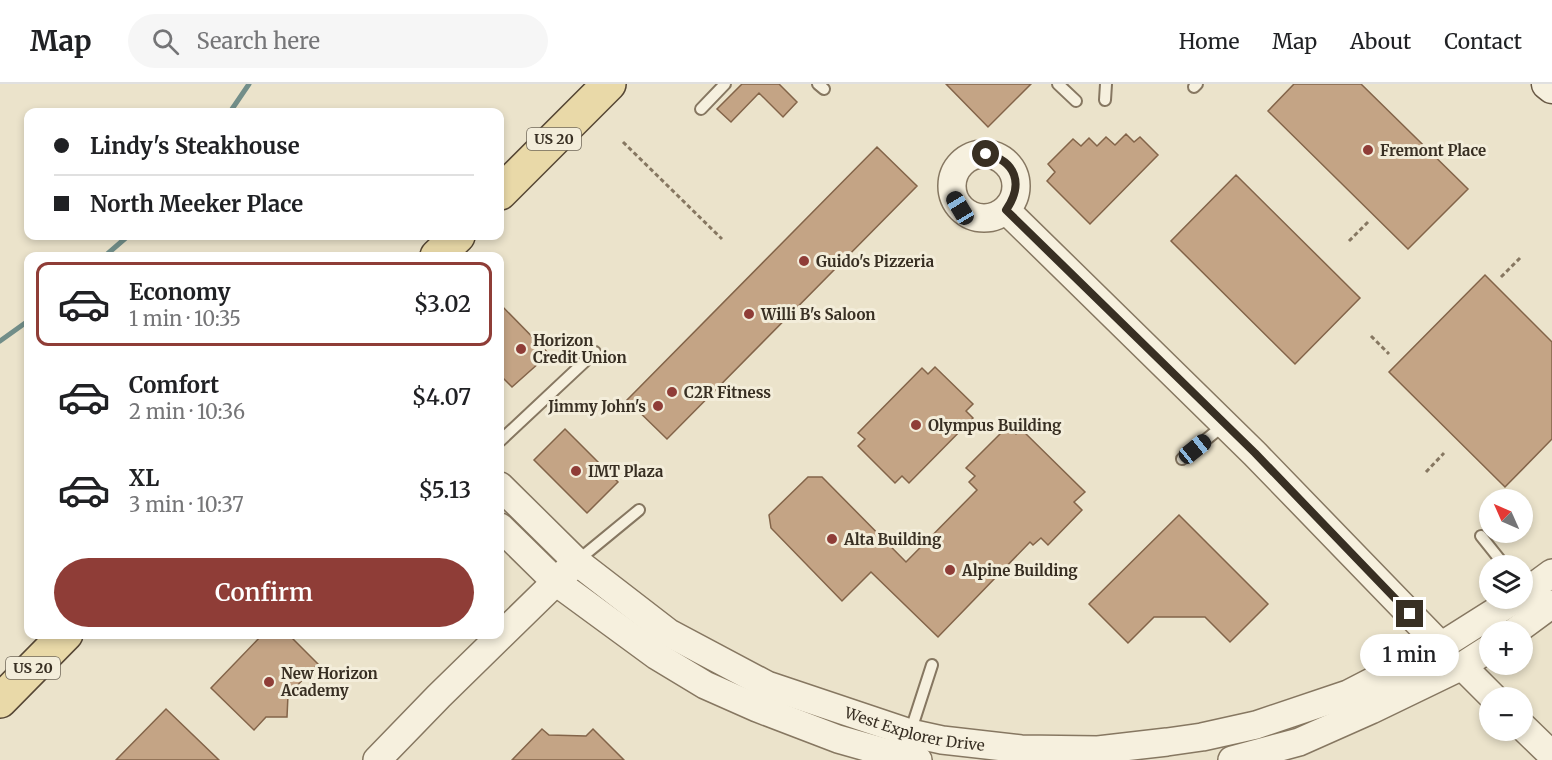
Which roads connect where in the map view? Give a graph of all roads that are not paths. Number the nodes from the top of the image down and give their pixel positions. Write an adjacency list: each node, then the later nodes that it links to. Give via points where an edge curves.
1 (609, 84): 10 (main road, US 20)
2 (725, 84): 9 (lane)
3 (1058, 84): 8 (lane)
4 (1106, 84): 7 (lane)
5 (1548, 84): 6 (main road)
6 (1552, 88)
7 (1105, 100)
8 (1076, 101)
9 (701, 109)
10 (504, 189)
11 (1006, 210): 15 (street)
12 (454, 240): 13 (main road)
13 (441, 252)
14 (595, 352): 16 (lane)
15 (1225, 424): 17 (lane); 31 (street)
16 (504, 437)
17 (1182, 459)
18 (504, 490): 23 (street, West Explorer Drive)
19 (639, 510): 23 (lane)
20 (504, 531): 25 (street, West Explorer Drive)
21 (1487, 543): 22 (lane)
22 (1496, 555)
23 (577, 562): 25 (street); 38 (street, West Explorer Drive, via 669,633 748,676)
24 (1552, 573): 26 (street, West Explorer Drive)
25 (556, 582): 28 (street); 38 (street, West Explorer Drive, via 657,656 705,685 838,739)
26 (1535, 601): 27 (street, West Explorer Drive); 31 (street, West Explorer Drive)
27 (1521, 621)
28 (504, 633)
29 (61, 639): 36 (main road, US 20)
30 (498, 639): 40 (street)
31 (1441, 646): 38 (street, West Explorer Drive, via 1348,694 1256,725 1202,737 1098,750 1021,749 942,740)
32 (1479, 655): 34 (street)
33 (932, 665): 38 (lane)
34 (1462, 666): 35 (street); 41 (street, via 1299,742)
35 (1483, 687)
36 (0, 701)
37 (1533, 737): 39 (street)
38 (909, 750)
39 (1552, 755)
40 (377, 760)
41 (1232, 760)

